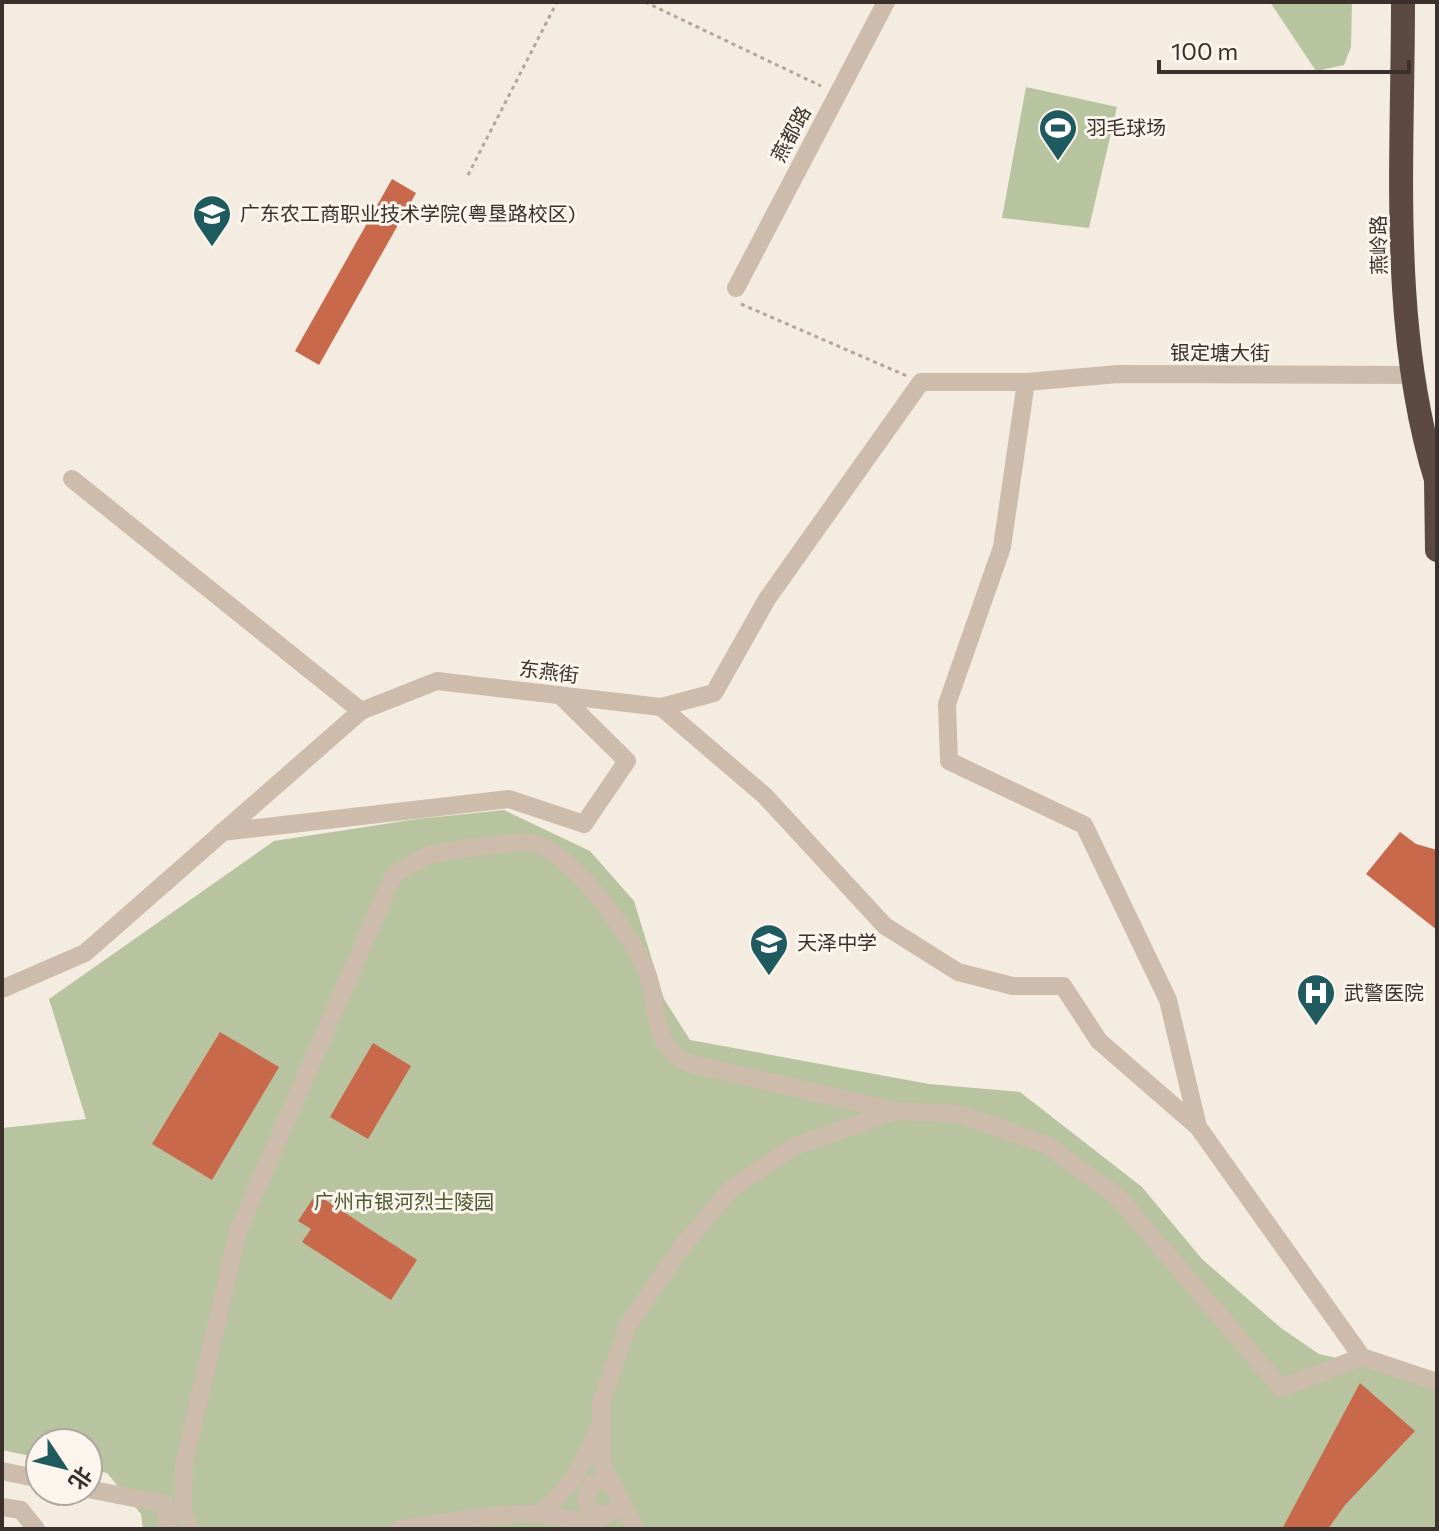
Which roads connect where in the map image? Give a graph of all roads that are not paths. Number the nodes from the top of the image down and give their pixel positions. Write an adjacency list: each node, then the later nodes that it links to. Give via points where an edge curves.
1 (886, 2): 3 (street, 燕都路)
2 (1403, 2): 4 (highway, 燕岭路, via 1403,272)
3 (736, 288)
4 (1413, 375): 5 (street, 银定塘大街, via 1118,374); 7 (highway, 燕岭路)
5 (1026, 382): 10 (street, 东燕街, via 921,382 767,599 714,693); 15 (street, via 1002,547 947,704 949,761 1084,825 1168,1000)
6 (72, 479): 11 (street)
7 (1436, 481): 8 (highway, 燕岭路)
8 (1437, 550)
9 (560, 695): 10 (street, 东燕街); 11 (street, 东燕街, via 437,681); 12 (street, via 627,761 584,824 509,799)
10 (661, 707): 15 (street, via 765,796 885,926 958,972 1013,986 1063,986 1099,1041)
11 (361, 711): 12 (street, 东燕街)
12 (222, 832): 13 (street, 东燕街, via 85,953)
13 (2, 989)
14 (895, 1111): 16 (street, via 960,1114 1030,1137 1065,1156 1118,1197 1281,1388); 18 (street, via 793,1147 731,1189 684,1244 628,1325 601,1403); 29 (street, via 671,1055 662,1039 647,972 605,903 574,870 533,843 429,855 394,874 238,1231 184,1464 183,1512)
15 (1198, 1127): 16 (street)
16 (1362, 1357): 17 (street)
17 (1437, 1382)
18 (601, 1418): 21 (street, via 602,1464); 25 (street, via 579,1469)
19 (2, 1471): 20 (street)
20 (24, 1476)
21 (611, 1482): 23 (street); 26 (street, via 592,1484 586,1498)
22 (104, 1492): 28 (street, via 164,1504)
23 (621, 1501): 26 (street); 31 (street)
24 (2, 1507): 27 (street, via 21,1510)
25 (539, 1513): 26 (street); 30 (street)
26 (593, 1520)
27 (36, 1529)
28 (168, 1529)
29 (190, 1529)
30 (399, 1529)
31 (635, 1529)

